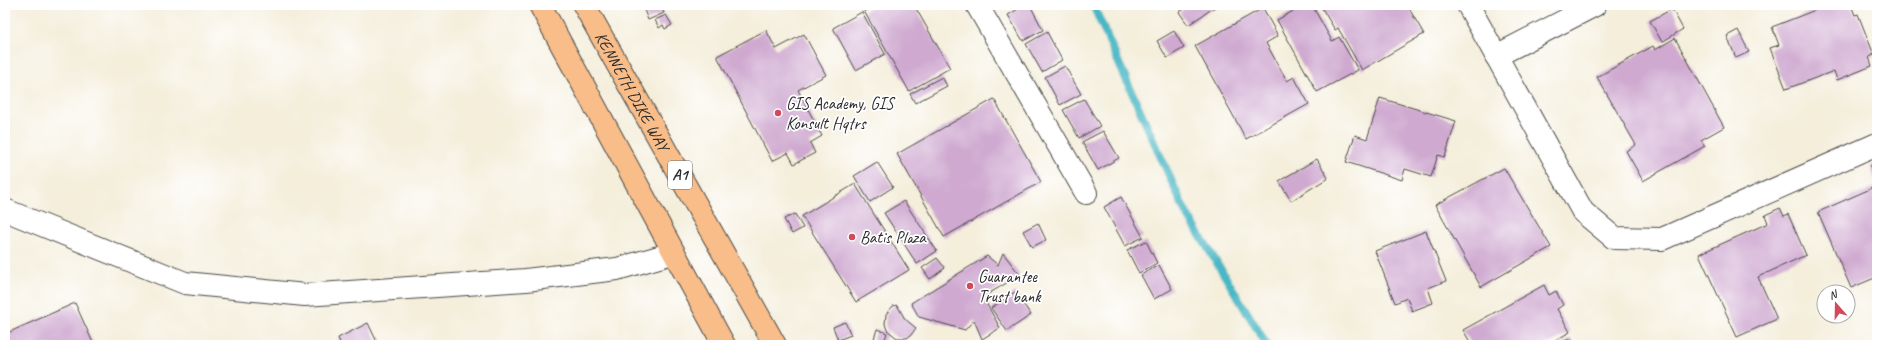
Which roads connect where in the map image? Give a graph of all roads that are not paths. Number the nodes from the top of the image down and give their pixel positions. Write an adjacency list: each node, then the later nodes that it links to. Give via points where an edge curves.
1 (540, 5): 10 (highway)
2 (584, 5): 12 (highway, KENNETH DIKE WAY / A1)
3 (977, 5): 8 (street)
4 (1468, 5): 6 (street)
5 (1595, 5): 6 (street)
6 (1496, 56): 7 (street, via 1583,212 1614,238 1662,239)
7 (1877, 144)
8 (1086, 193)
9 (5, 210): 10 (street, via 185,283 304,295 526,280 617,269)
10 (673, 253): 11 (highway)
11 (724, 345)
12 (775, 345)

